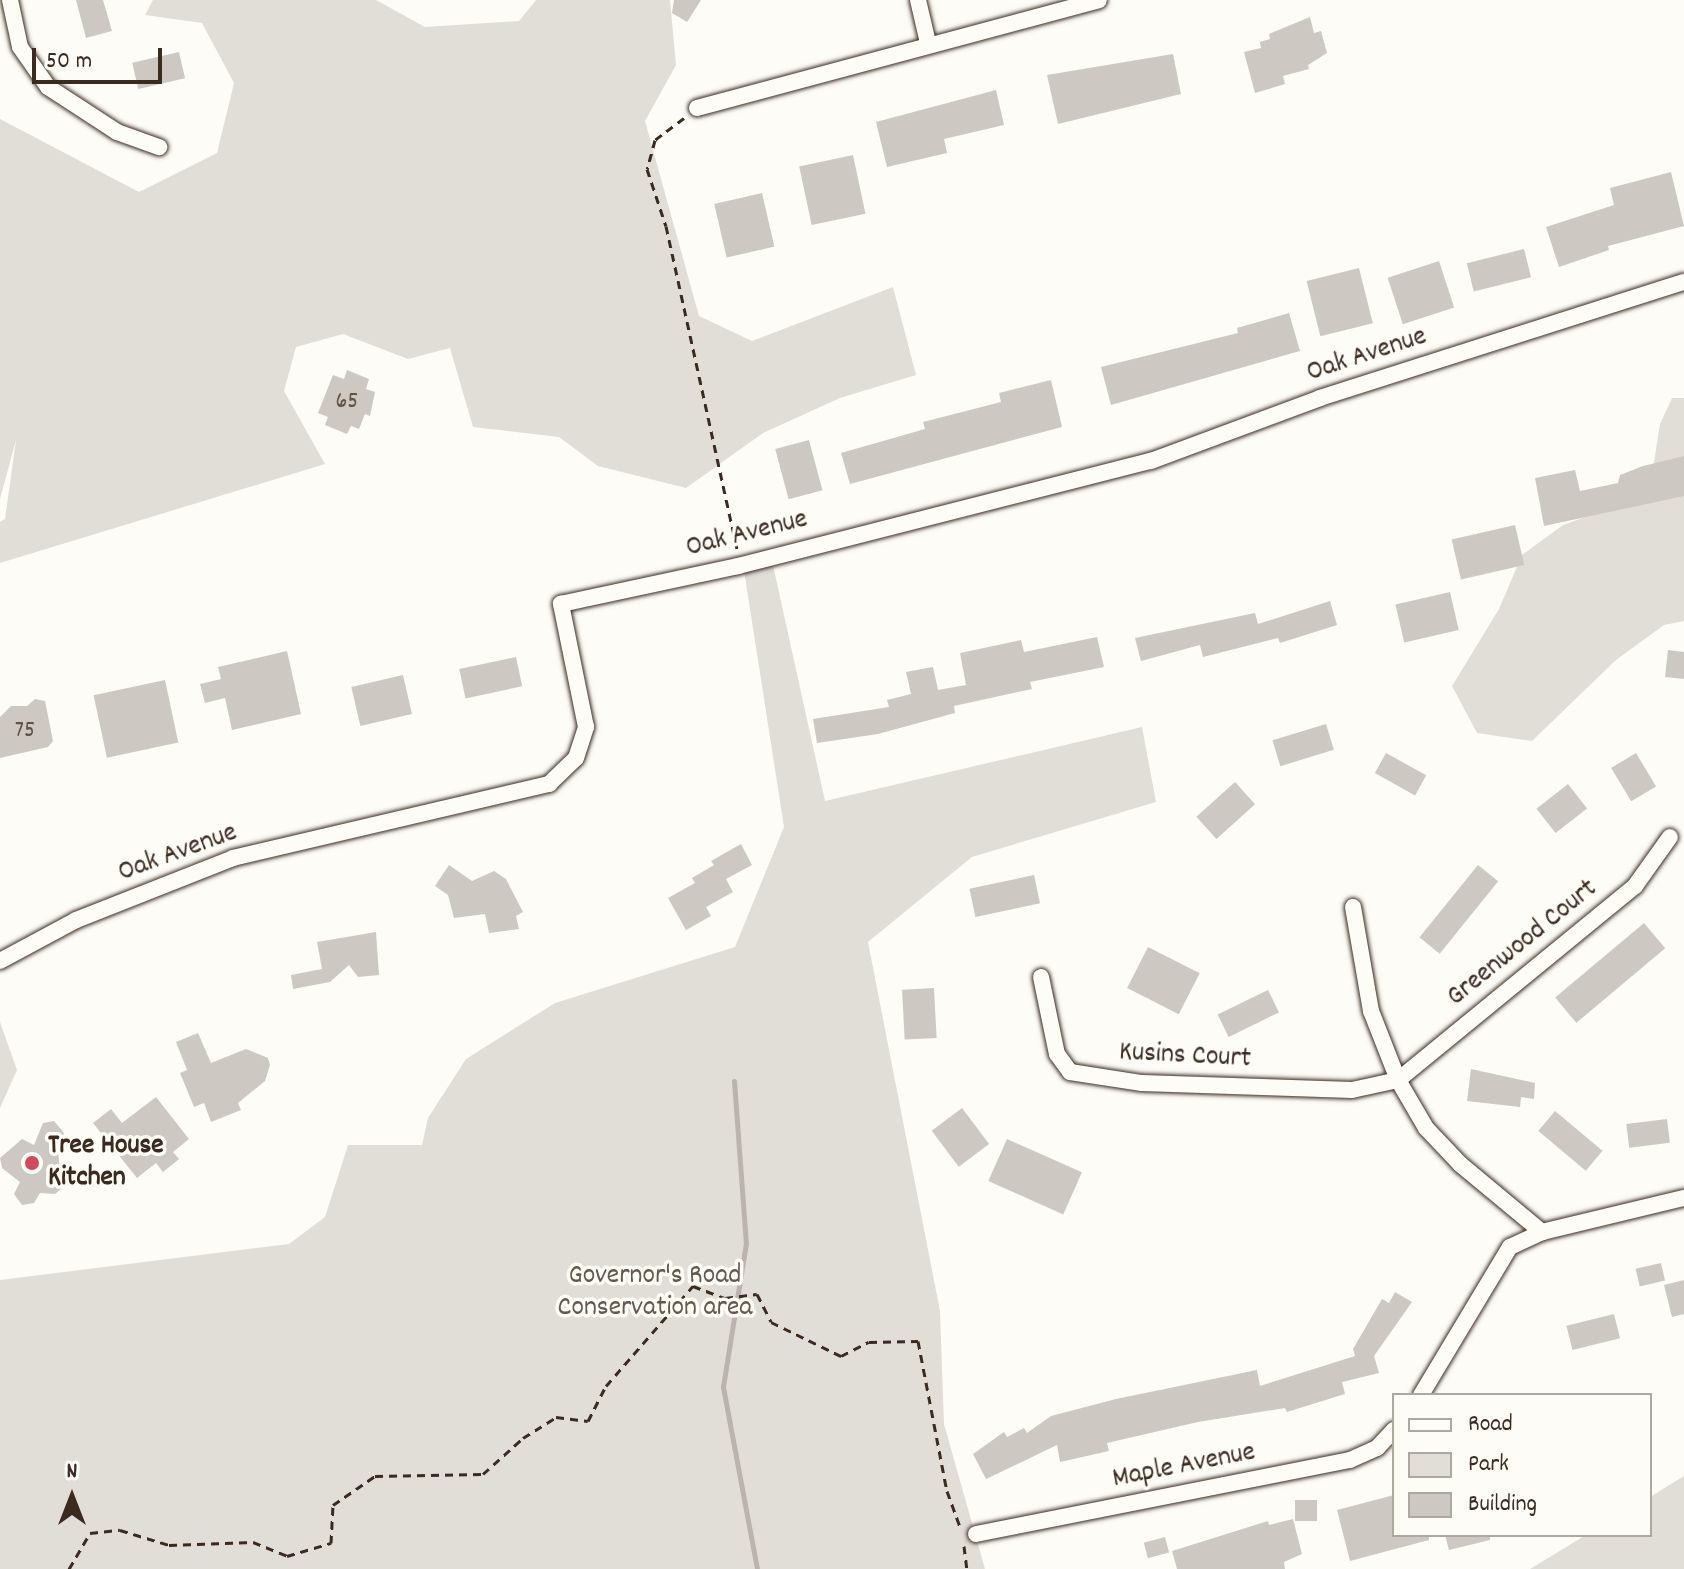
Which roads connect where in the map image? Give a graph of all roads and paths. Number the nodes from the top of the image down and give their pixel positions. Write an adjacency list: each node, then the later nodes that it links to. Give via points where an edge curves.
1 (10, 0): 6 (street, via 20,47 48,87 117,132)
2 (918, 0): 4 (street)
3 (1099, 0): 4 (street)
4 (928, 43): 5 (street)
5 (697, 108): 8 (path, via 655,140 647,169 666,226)
6 (159, 147)
7 (1684, 282): 11 (street, Oak Avenue, via 1320,398 1151,461 738,566 561,604 586,727 576,758 549,784 233,858 76,920)
8 (737, 550)
9 (1670, 837): 13 (street, Greenwood Court, via 1635,886)
10 (1353, 907): 13 (street, via 1371,1011)
11 (0, 961)
12 (1041, 977): 13 (street, Kusins Court, via 1057,1054 1070,1072 1142,1083 1352,1090)
13 (1398, 1080): 15 (street, via 1426,1128 1460,1164)
14 (1684, 1198): 15 (street)
15 (1542, 1232): 16 (street, via 1510,1247 1494,1268)
16 (1422, 1393)
17 (1392, 1432): 18 (street, Maple Avenue, via 1377,1448 1350,1460)
18 (966, 1535): 19 (path, via 947,1491 918,1341 869,1342 841,1356 771,1322 757,1294 725,1298 693,1286 606,1386 588,1421 556,1417 483,1474 375,1476 333,1505 331,1543 287,1556 253,1542 169,1545 120,1530 90,1533); 20 (path)
19 (69, 1569)
20 (967, 1569)

